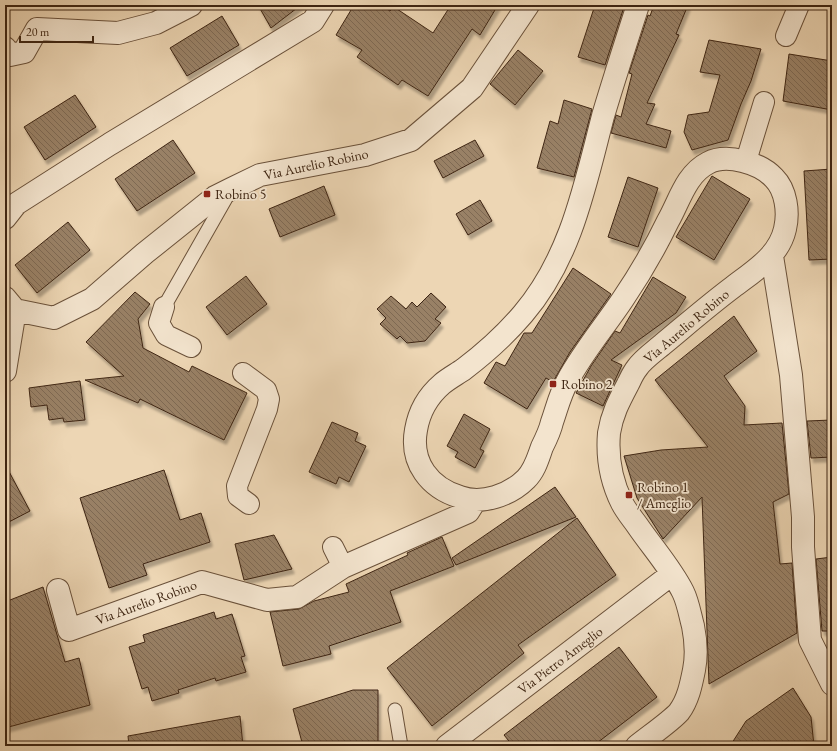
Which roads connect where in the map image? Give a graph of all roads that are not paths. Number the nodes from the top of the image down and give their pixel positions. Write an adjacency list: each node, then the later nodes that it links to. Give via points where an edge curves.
1 (191, 5): 7 (street, via 156,23 118,33 37,29 24,52 10,54)
2 (323, 5): 11 (street, via 313,21 23,199)
3 (528, 5): 10 (street, Via Aurelio Robino, via 472,88 411,140 365,155 260,175)
4 (638, 5): 18 (street, Via Aurelio Robino, via 571,232 543,288 506,333 465,368 440,385 420,415 415,443 417,458 423,472 433,483 446,491)
5 (799, 5): 6 (street)
6 (786, 36)
7 (5, 48)
8 (764, 102): 9 (street)
9 (746, 161): 12 (street, Via Aurelio Robino, via 774,178 782,189 785,202 785,231); 18 (street, Via Aurelio Robino, via 717,160 707,163 689,180 650,257 568,379 534,468 525,480 510,490 493,498)
10 (231, 189): 13 (street, Via Aurelio Robino, via 215,198 145,253 92,299 54,318); 14 (lane)
11 (5, 218)
12 (772, 256): 22 (street, Via Aurelio Robino, via 638,366 612,414 609,438 610,470 622,504); 24 (street, via 792,375 810,640)
13 (10, 304): 16 (street, Via Aurelio Robino)
14 (164, 307): 15 (street, via 159,323 166,335)
15 (191, 347)
16 (5, 371)
17 (243, 373): 19 (street, via 266,390 269,399 237,486 238,496)
18 (475, 501): 21 (street, Via Aurelio Robino, via 468,512)
19 (249, 504)
20 (333, 548): 21 (street)
21 (343, 566): 23 (street, Via Aurelio Robino, via 296,597 267,600 202,582 69,630)
22 (672, 574): 27 (street, Via Pietro Ameglio); 28 (street, Via Aurelio Robino, via 684,594 692,621 696,659 693,675 688,694 678,713)
23 (58, 590)
24 (832, 684)
25 (395, 710): 26 (lane)
26 (400, 746)
27 (447, 746)
28 (637, 746)

